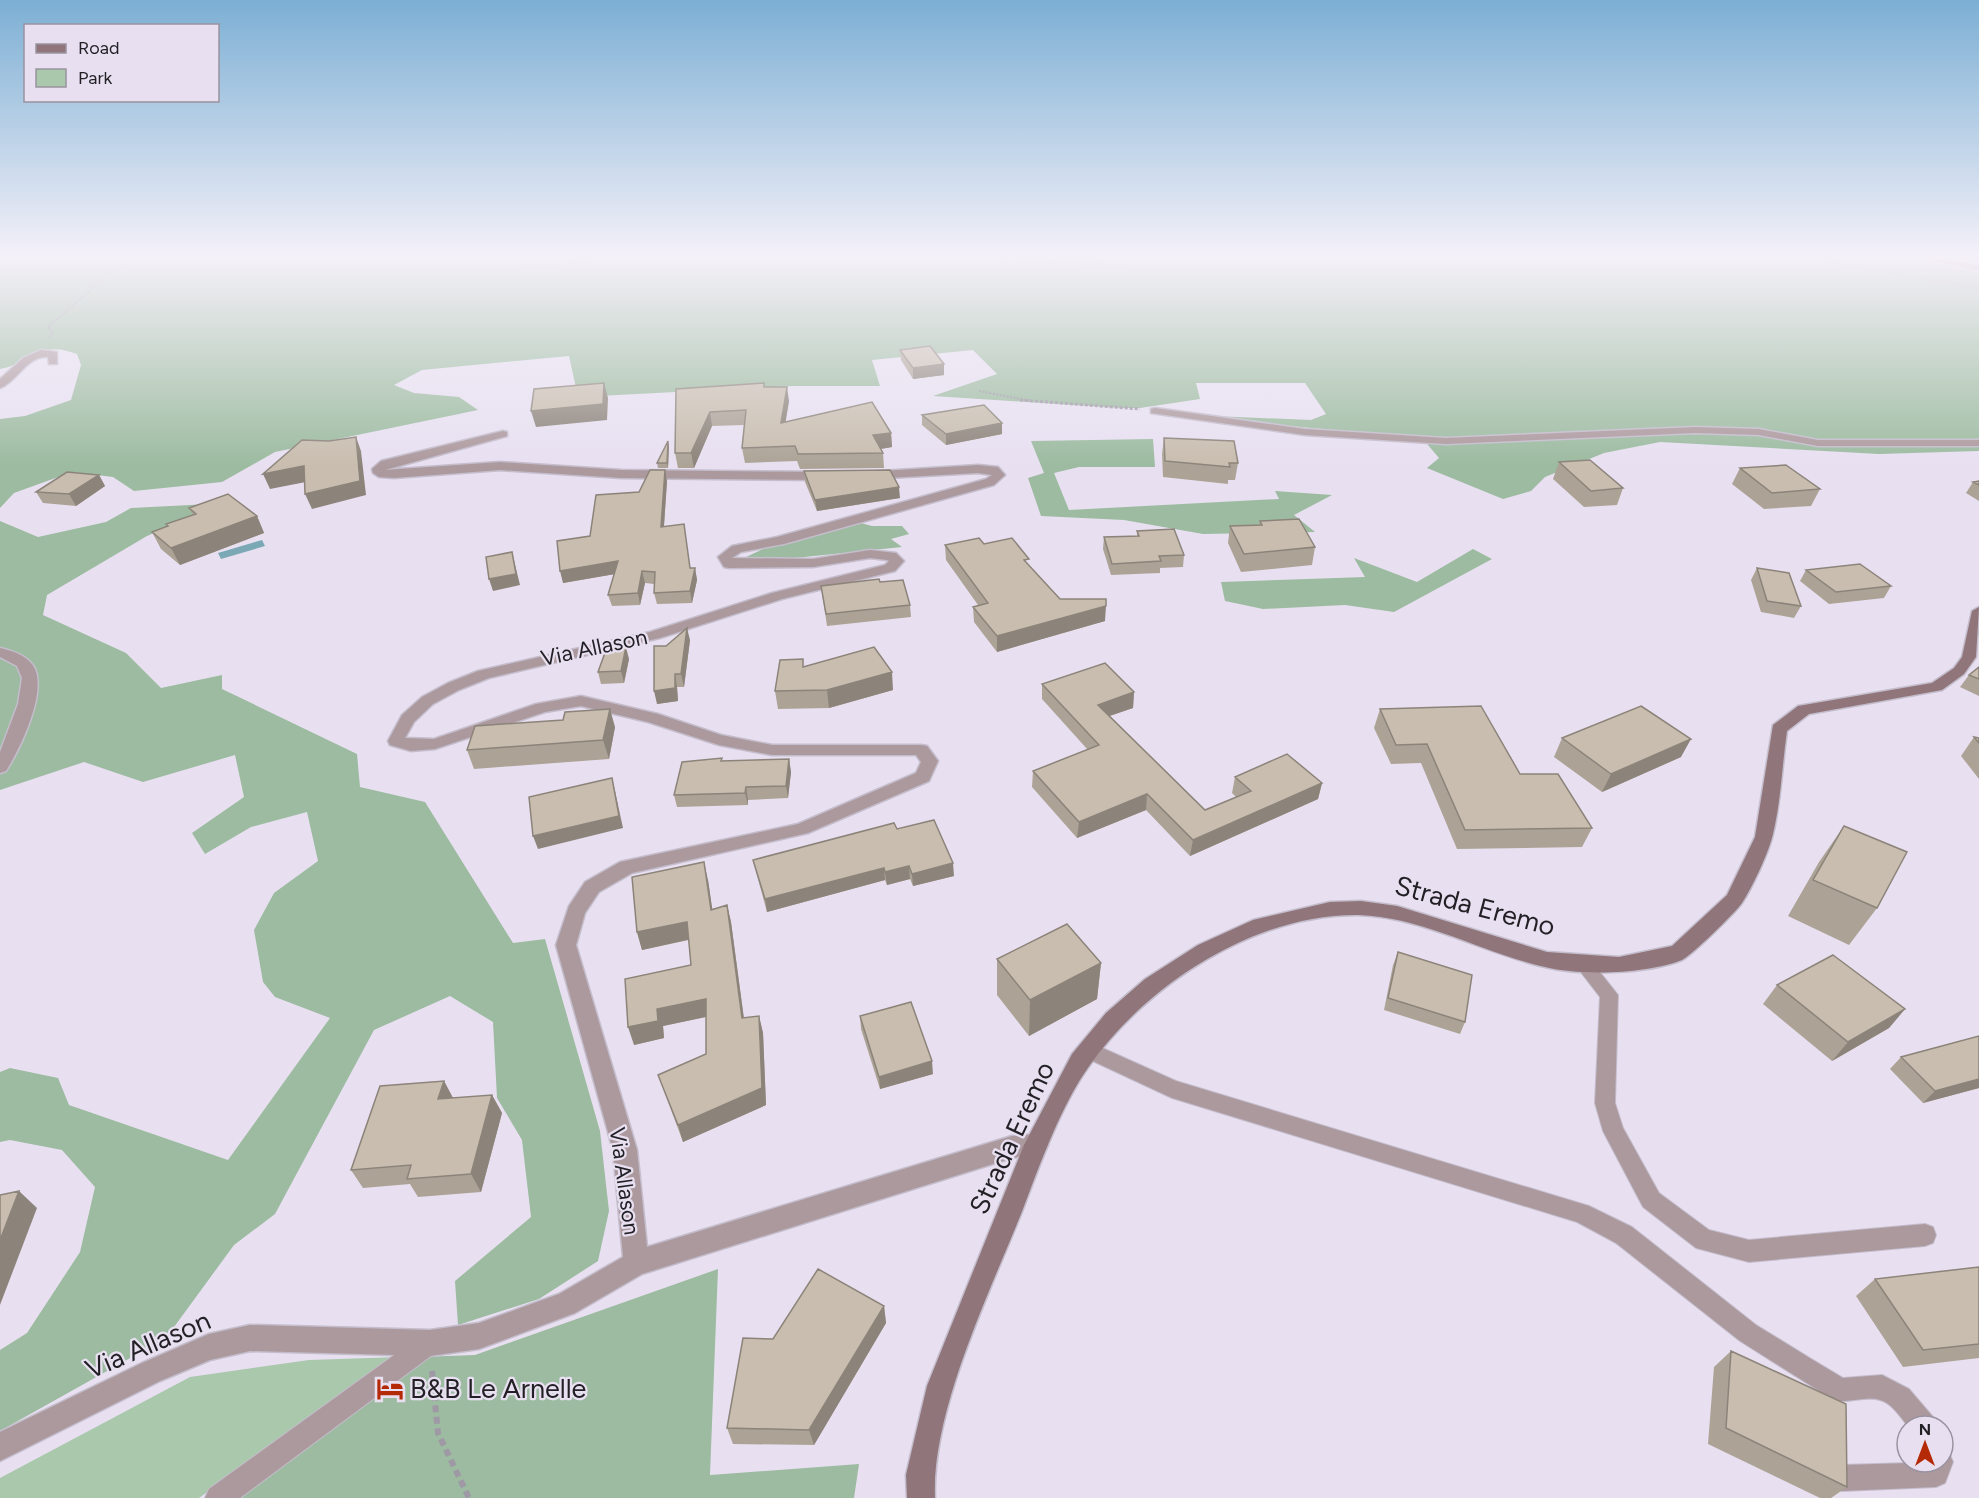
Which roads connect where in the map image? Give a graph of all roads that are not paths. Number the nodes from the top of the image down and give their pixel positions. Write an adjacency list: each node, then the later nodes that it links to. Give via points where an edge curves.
1 (53, 362): 2 (street, via 53,354 41,353 27,360)
2 (0, 385)
3 (1155, 411): 5 (street, via 1305,432 1446,441 1695,430 1759,432 1818,443)
4 (503, 434): 13 (street, Via Allason, via 385,464 378,469 379,473 500,466 621,474 845,476 978,469 994,470 999,475 990,482 887,512 737,549 725,557 729,564 756,565 813,563 870,554 891,556 897,561 890,568 761,601 688,626 492,671 448,690 414,712 399,728 396,741 411,746 435,744 542,708 581,701 719,740 772,750 891,748 921,750 930,760 923,777 802,829 627,867 592,887 576,911 566,945 625,1150)
5 (1979, 443)
6 (1979, 611): 9 (main road, Strada Eremo, via 1969,657 1959,671 1937,687 1804,710 1779,729 1764,837 1734,900 1678,953 1619,966)
7 (0, 652): 8 (street, via 26,666 30,676 26,706)
8 (0, 767)
9 (1582, 963): 10 (main road, Strada Eremo, via 1547,960 1397,913 1361,908 1306,913 1260,925 1196,956 1152,985 1113,1019); 12 (lane, via 1609,995 1605,1104 1613,1131 1651,1200 1704,1240 1749,1251)
10 (1089, 1050): 11 (main road, Strada Eremo); 15 (lane, via 1172,1089 1581,1213 1624,1235 1748,1333 1804,1369 1841,1390 1882,1387 1900,1398)
11 (1036, 1144): 13 (street, Via Allason, via 1011,1147); 20 (main road, Strada Eremo, via 940,1386 920,1475)
12 (1925, 1235)
13 (636, 1263): 14 (street, Via Allason, via 566,1304 479,1336)
14 (430, 1343): 16 (street, Via Allason, via 250,1338 209,1347); 19 (lane)
15 (1914, 1414)
16 (0, 1447)
17 (1936, 1474): 18 (lane)
18 (1842, 1478)
19 (218, 1498)
20 (921, 1498)

